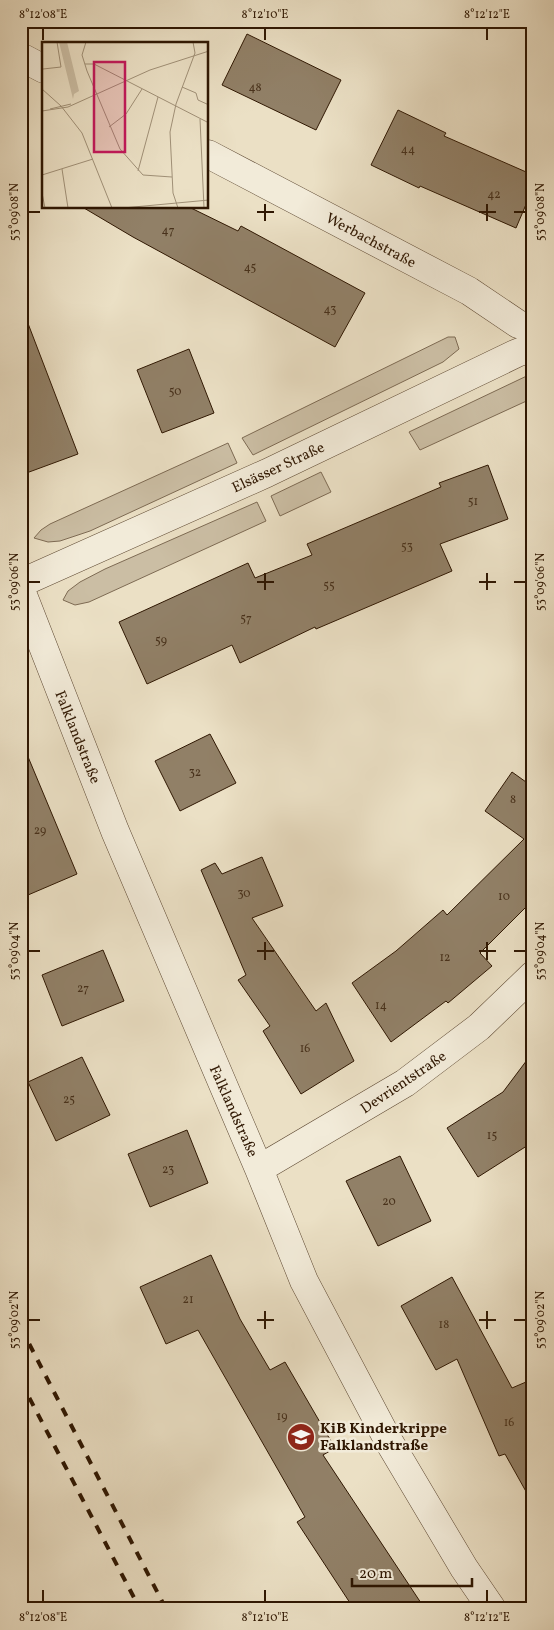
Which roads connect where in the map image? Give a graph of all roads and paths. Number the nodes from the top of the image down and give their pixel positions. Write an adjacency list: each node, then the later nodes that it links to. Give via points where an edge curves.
1 (21, 57): 2 (street)
2 (42, 68)
3 (209, 155): 4 (street, Werbachstraße, via 469,291 518,324)
4 (533, 329)
5 (533, 347): 6 (street, Elsässer Straße, via 267,473)
6 (21, 583)
7 (21, 590): 9 (street, Falklandstraße, via 115,831)
8 (533, 975): 9 (street, Devrientstraße, via 479,1027 405,1083)
9 (259, 1169): 10 (street, Falklandstraße, via 288,1245 326,1324 388,1440)
10 (492, 1609)

